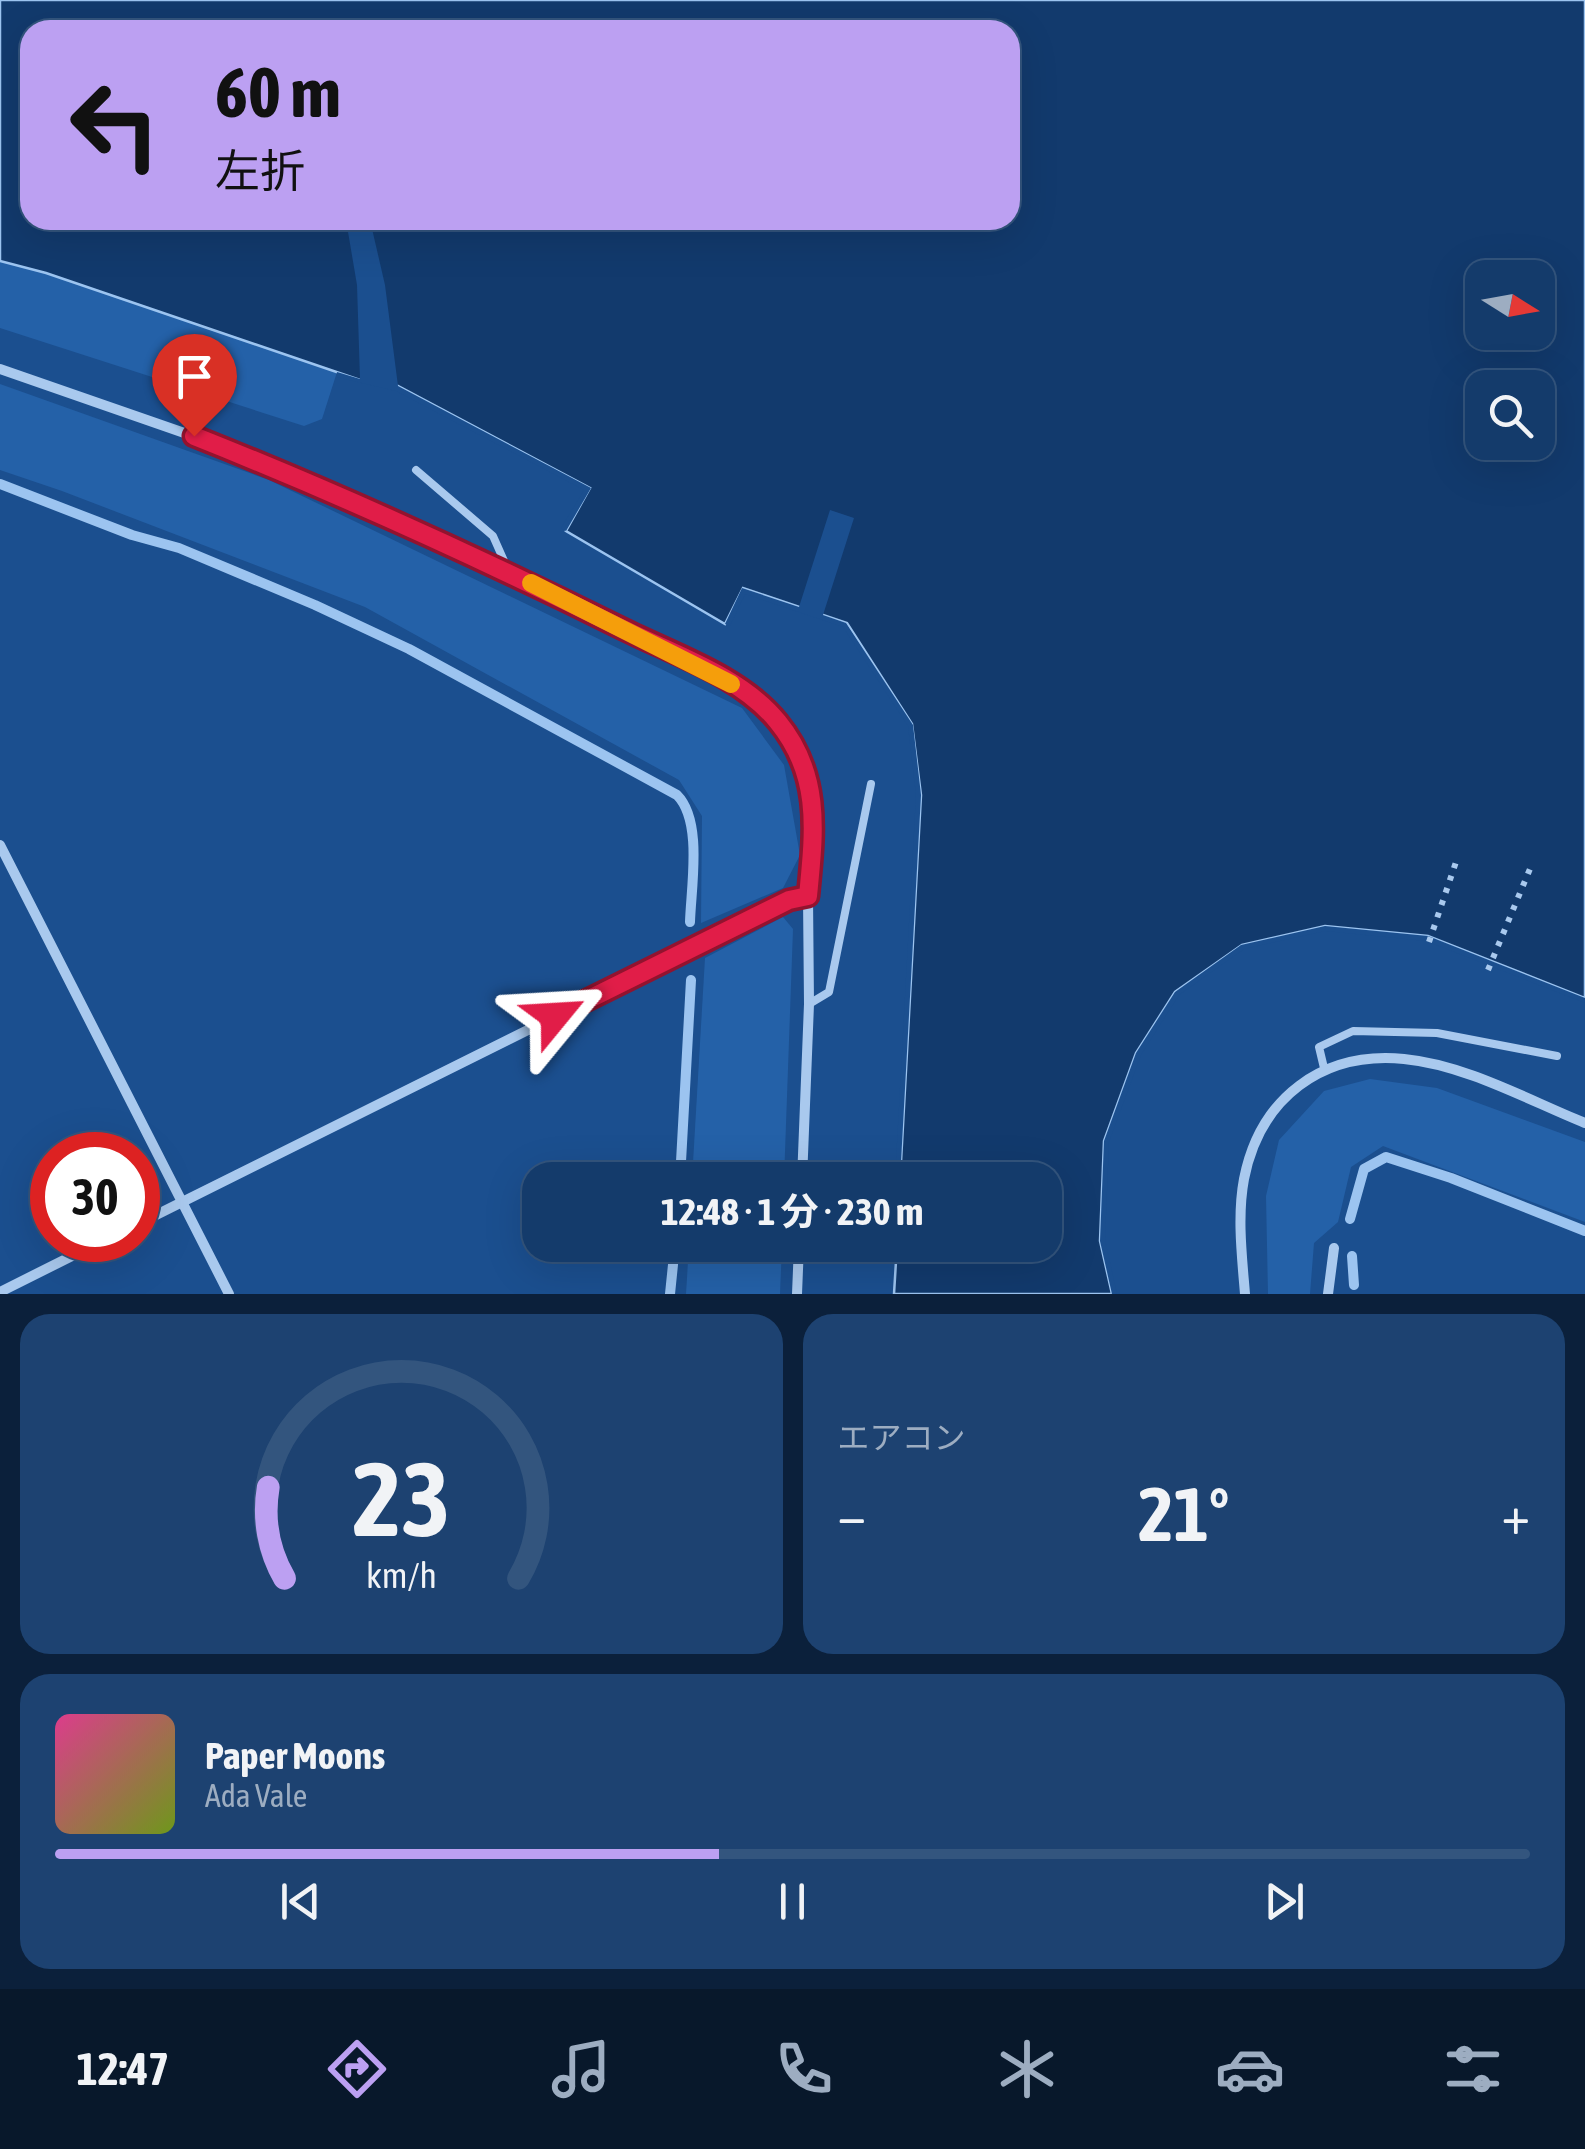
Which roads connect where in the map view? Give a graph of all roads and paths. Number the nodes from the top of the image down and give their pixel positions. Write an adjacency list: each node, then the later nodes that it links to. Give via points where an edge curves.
1 (0, 369): 3 (street, via 316,484)
2 (416, 470): 3 (lane, via 493,536)
3 (510, 573): 8 (street, via 722,678 779,723 810,789 815,828)
4 (871, 784): 11 (lane, via 830,992)
5 (0, 845): 16 (street)
6 (1458, 856): 9 (path)
7 (1532, 864): 10 (path)
8 (808, 896): 11 (street); 16 (street)
9 (1429, 942)
10 (1488, 970)
11 (809, 1004): 15 (street)
12 (1557, 1056): 13 (lane, via 1437,1033 1352,1031 1318,1047)
13 (1324, 1068): 14 (street, via 1405,1059 1458,1072); 24 (street, via 1273,1110 1255,1143 1244,1181)
14 (1585, 1123)
15 (803, 1162)
16 (183, 1201): 17 (street); 22 (street)
17 (160, 1213)
18 (1334, 1248): 25 (street)
19 (60, 1262): 21 (street)
20 (798, 1262): 23 (street)
21 (0, 1292)
22 (229, 1294)
23 (796, 1294)
24 (1245, 1294)
25 (1328, 1294)

